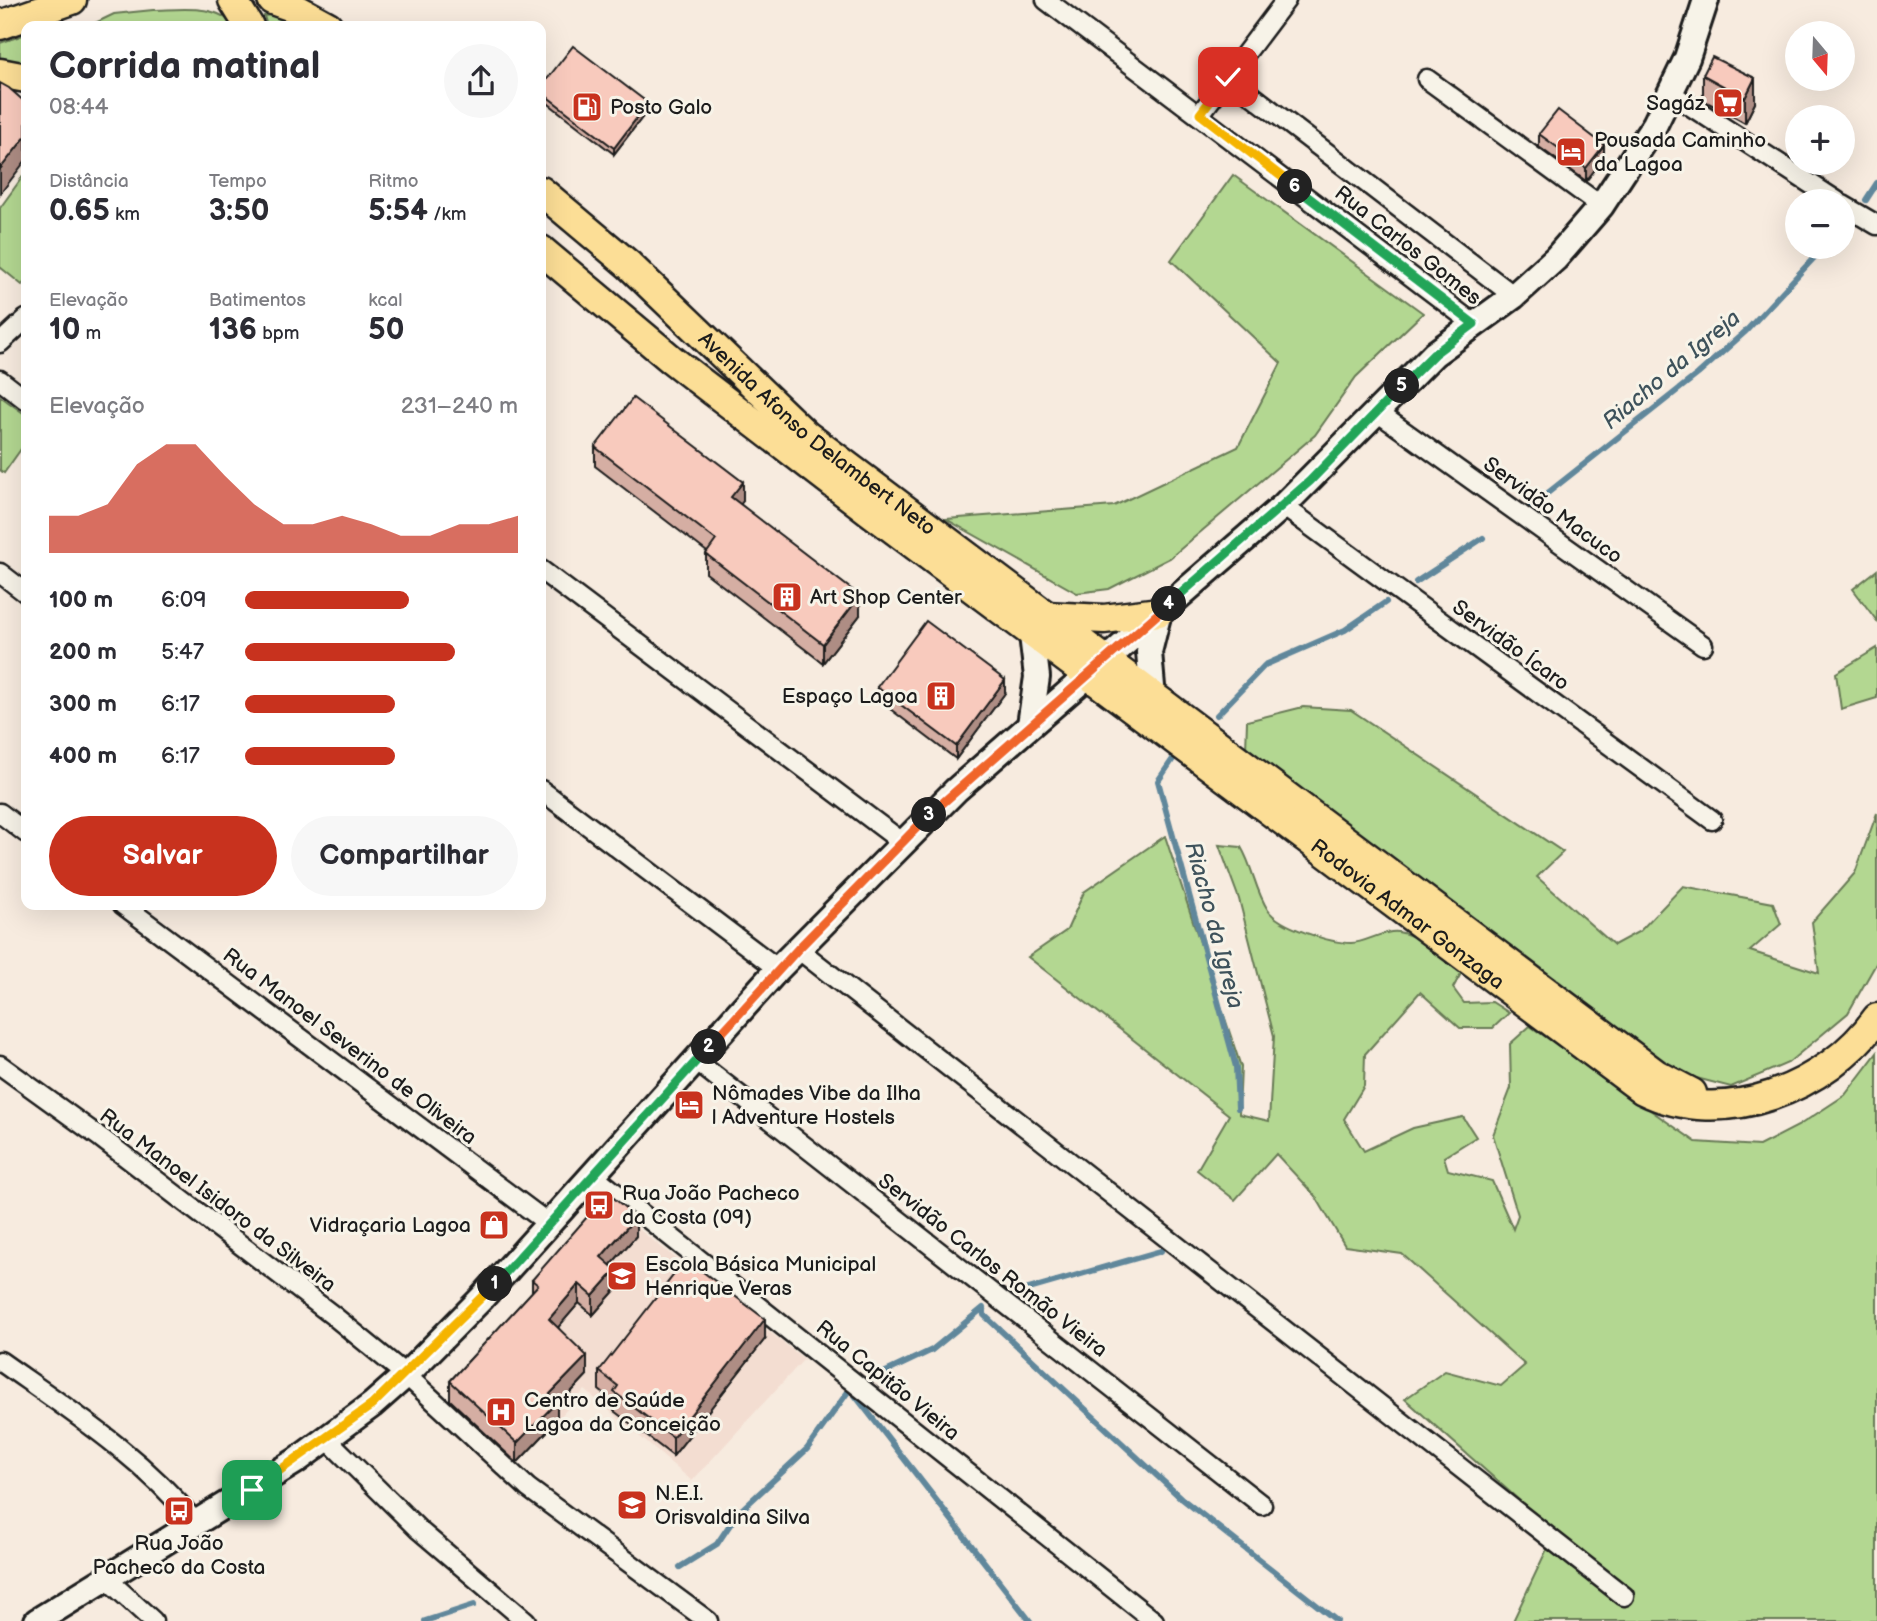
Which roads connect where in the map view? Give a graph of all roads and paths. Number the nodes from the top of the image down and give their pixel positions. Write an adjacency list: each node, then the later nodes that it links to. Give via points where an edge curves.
1 (72, 0): 11 (main road)
2 (78, 0): 9 (main road)
3 (233, 0): 10 (main road)
4 (272, 0): 8 (main road)
5 (1046, 0): 17 (street, Rua Carlos Gomes)
6 (1286, 0): 14 (street)
7 (1706, 0): 16 (street)
8 (317, 15)
9 (68, 21)
10 (246, 21)
11 (0, 25)
12 (0, 73): 13 (main road)
13 (21, 77)
14 (1228, 77): 17 (street); 26 (street, Rua Carlos Gomes)
15 (1427, 79): 20 (street)
16 (1672, 94): 18 (street); 20 (street)
17 (1200, 114): 28 (street, Rua Carlos Gomes)
18 (1818, 189)
19 (546, 195): 24 (main road, Avenida Afonso Delambert Neto)
20 (1601, 206): 26 (street, via 1556,258)
21 (1855, 212): 22 (street)
22 (1877, 225)
23 (546, 254): 25 (main road, Avenida Afonso Delambert Neto)
24 (629, 265): 25 (main road); 38 (main road, Avenida Afonso Delambert Neto, via 806,435)
25 (580, 282): 38 (main road, Avenida Afonso Delambert Neto, via 703,384)
26 (1514, 296): 28 (street)
27 (21, 324): 29 (street)
28 (1474, 324): 32 (street, via 1415,371)
29 (0, 343)
30 (0, 380): 31 (street)
31 (21, 396)
32 (1377, 412): 33 (street); 39 (street, Servidão Macuco)
33 (1283, 506): 37 (street); 45 (street, Servidão Ícaro)
34 (0, 573): 36 (street)
35 (546, 574): 47 (street)
36 (21, 589)
37 (1159, 612): 38 (main road); 40 (street); 41 (street, via 1149,652)
38 (1039, 625): 40 (main road, Avenida Afonso Delambert Neto); 42 (street)
39 (1703, 645)
40 (1095, 668): 41 (main road, Rodovia Admar Gonzaga); 42 (street); 54 (main road, Rodovia Admar Gonzaga, via 1630,1081 1675,1102)
41 (1153, 698): 54 (main road, Rodovia Admar Gonzaga, via 1656,1074 1690,1092)
42 (1030, 725): 47 (street)
43 (546, 794): 50 (street)
44 (0, 813): 46 (street)
45 (1712, 820)
46 (21, 829)
47 (902, 842): 49 (street)
48 (129, 910): 56 (street, Rua Manoel Severino de Oliveira)
49 (798, 949): 50 (street); 63 (street)
50 (778, 970): 52 (street)
51 (1877, 1018): 54 (main road, Rodovia Admar Gonzaga, via 1837,1060 1812,1078)
52 (695, 1061): 55 (street); 60 (street, Servidão Carlos Romão Vieira)
53 (0, 1065): 58 (street, Rua Manoel Isidoro da Silveira, via 335,1317)
54 (1747, 1103)
55 (593, 1175): 56 (street); 69 (street, Rua Capitão Vieira)
56 (549, 1224): 58 (street)
57 (0, 1361): 61 (street, via 123,1448)
58 (405, 1375): 59 (street); 68 (street, Rua Manoel Isidoro da Silveira, via 528,1488)
59 (327, 1439): 61 (street); 67 (street, via 419,1530)
60 (1262, 1505)
61 (197, 1524): 62 (street)
62 (107, 1579): 64 (street); 66 (street)
63 (1624, 1596)
64 (67, 1613): 65 (street)
65 (37, 1621)
66 (153, 1621)
67 (526, 1621)
68 (708, 1621)
69 (1154, 1621)

